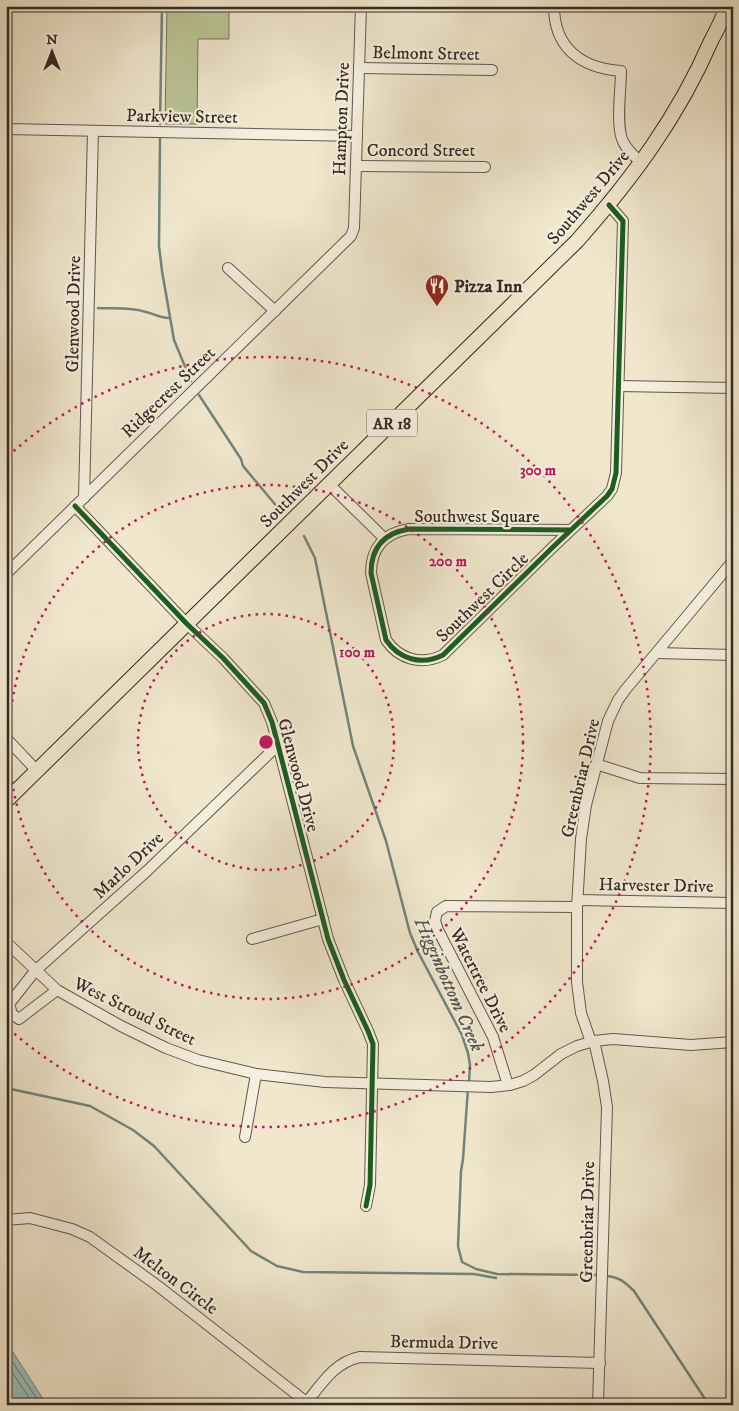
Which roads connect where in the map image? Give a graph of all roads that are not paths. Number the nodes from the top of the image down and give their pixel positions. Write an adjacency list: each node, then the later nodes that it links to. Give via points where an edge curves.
1 (361, 6): 4 (street, Hampton Drive)
2 (554, 6): 9 (street, via 557,34 568,49 594,66 620,70 622,139)
3 (727, 6): 9 (main road, Southwest Drive / AR 18, via 701,66)
4 (359, 68): 5 (street, Belmont Street); 8 (street, Hampton Drive)
5 (492, 70)
6 (6, 129): 7 (street, Parkview Street)
7 (93, 131): 8 (street, Parkview Street); 19 (street, Glenwood Drive)
8 (357, 136): 10 (street, Hampton Drive)
9 (642, 164): 12 (main road, Southwest Drive / AR 18)
10 (356, 166): 11 (street, Concord Street); 13 (street, Hampton Drive)
11 (485, 167)
12 (609, 205): 16 (street, Southwest Circle, via 623,221); 18 (main road, Southwest Drive / AR 18, via 561,258)
13 (352, 233): 15 (street, Ridgecrest Street)
14 (228, 268): 15 (street)
15 (275, 311): 19 (street, Ridgecrest Street)
16 (619, 386): 17 (street); 21 (street, Southwest Circle, via 615,482 607,496)
17 (733, 388)
18 (330, 484): 22 (street); 25 (main road, Southwest Drive / AR 18)
19 (84, 498): 20 (street, Ridgecrest Street)
20 (75, 506): 24 (street, Ridgecrest Street); 25 (street, Glenwood Drive)
21 (571, 530): 22 (street, Southwest Square, via 409,529); 22 (street, Southwest Circle, via 448,651 429,661 403,657 386,640 371,573 374,553)
22 (385, 538)
23 (733, 561): 26 (street, Greenbriar Drive)
24 (6, 574)
25 (187, 624): 29 (street, Glenwood Drive, via 260,697); 31 (main road, Southwest Drive / AR 18)
26 (657, 653): 27 (street); 30 (street, Greenbriar Drive, via 618,700 608,721)
27 (733, 655)
28 (6, 738): 31 (street)
29 (278, 745): 36 (street, Glenwood Drive); 39 (street, Marlo Drive, via 147,871)
30 (596, 764): 32 (street, via 640,778); 34 (street, Greenbriar Drive, via 581,839)
31 (37, 771): 33 (main road, Southwest Drive / AR 18)
32 (733, 779)
33 (6, 801)
34 (578, 903): 35 (street, Harvester Drive); 41 (street, Greenbriar Drive, via 577,995); 45 (street, Watertree Drive, via 446,906 437,912 438,930 493,1037)
35 (733, 903)
36 (323, 919): 37 (street); 44 (street, Glenwood Drive, via 344,980 370,1035 374,1053)
37 (252, 939)
38 (6, 942): 39 (street, West Stroud Street)
39 (35, 971): 40 (street, West Stroud Street); 40 (street, Marlo Drive, via 9,1004 12,1014 19,1019)
40 (57, 990): 43 (street, West Stroud Street, via 166,1048 198,1060)
41 (592, 1042): 42 (street, West Stroud Street, via 613,1039 691,1045); 45 (street, West Stroud Street, via 561,1054 530,1078); 49 (street, Greenbriar Drive, via 607,1107)
42 (733, 1042)
43 (256, 1074): 44 (street, West Stroud Street); 46 (street)
44 (373, 1085): 45 (street, West Stroud Street); 47 (street, Glenwood Drive, via 370,1185)
45 (508, 1085)
46 (244, 1137)
47 (366, 1206)
48 (6, 1220): 50 (street, Melton Circle, via 30,1218 90,1237)
49 (600, 1363): 50 (street, Bermuda Drive, via 360,1357 334,1369); 51 (street, Greenbriar Drive)
50 (309, 1403)
51 (598, 1405)

